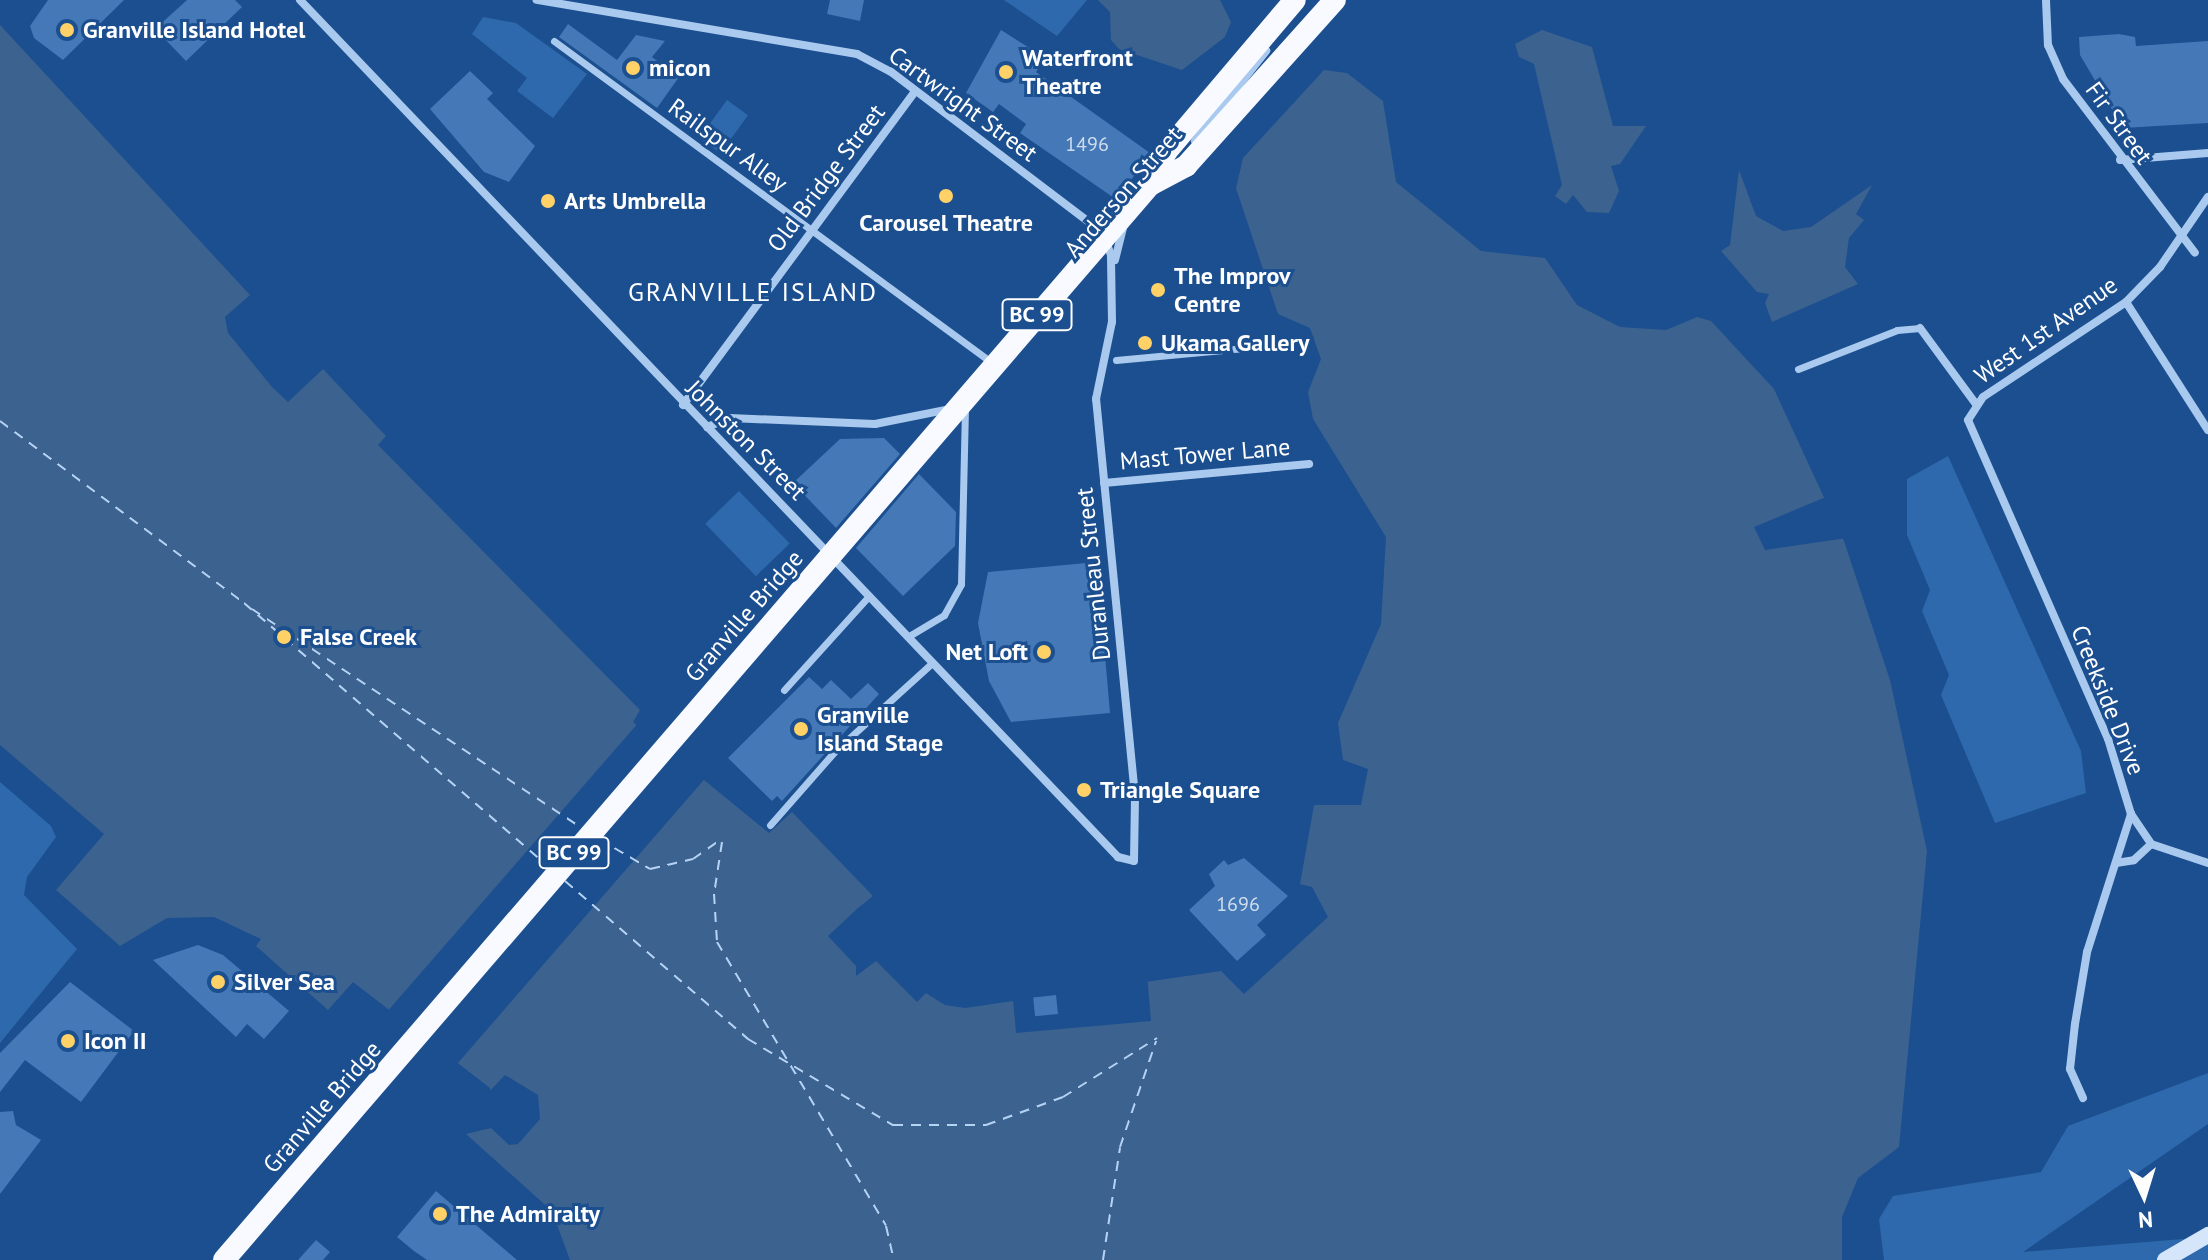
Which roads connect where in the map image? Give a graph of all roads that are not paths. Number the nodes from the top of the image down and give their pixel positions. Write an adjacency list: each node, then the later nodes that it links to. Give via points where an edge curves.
1 (300, 0): 28 (street, Johnston Street)
2 (537, 0): 8 (street, Cartwright Street, via 857,54)
3 (1295, 0): 11 (highway, Granville Bridge / BC 99, via 1166,152)
4 (1306, 0): 13 (street, Anderson Street)
5 (1335, 0): 11 (highway, bridge, via 1186,166)
6 (2046, 0): 10 (street, Fir Street, via 2054,62)
7 (554, 41): 14 (street, Railspur Alley)
8 (915, 92): 14 (street, Old Bridge Street); 16 (street, Cartwright Street)
9 (2208, 153): 10 (street)
10 (2120, 160): 17 (street, Fir Street)
11 (1150, 185): 48 (highway, Granville Bridge / BC 99, bridge)
12 (2208, 197): 17 (street, West 1st Avenue)
13 (1124, 223): 15 (street, Anderson Street); 20 (street, Duranleau Street)
14 (812, 231): 25 (street, Railspur Alley); 28 (street, Old Bridge Street)
15 (1118, 231): 16 (street); 18 (street, Anderson Street)
16 (1102, 232): 18 (street, Cartwright Street)
17 (2180, 234): 19 (street, Fir Street); 21 (street, West 1st Avenue, via 2160,267)
18 (1108, 243): 20 (street, Duranleau Street); 25 (street, Anderson Street)
19 (2195, 253)
20 (1111, 280): 34 (street, Duranleau Street, via 1112,322 1096,399)
21 (2126, 302): 27 (street, West 1st Avenue); 32 (street)
22 (1920, 328): 26 (street, via 1897,330); 27 (street)
23 (1277, 345): 24 (street)
24 (1116, 360)
25 (996, 365): 29 (street, Anderson Street)
26 (1798, 369)
27 (1975, 403): 30 (street, West 1st Avenue)
28 (683, 405): 31 (street, Johnston Street)
29 (965, 406): 31 (street, via 875,424 730,418); 36 (street, via 961,584 944,615)
30 (1968, 420): 39 (street, Creekside Drive, via 2108,739)
31 (707, 427): 35 (street, Johnston Street)
32 (2208, 430)
33 (1309, 464): 34 (street, Mast Tower Lane)
34 (1104, 483): 42 (street, Duranleau Street, via 1135,796 1138,854)
35 (869, 596): 36 (street, Johnston Street); 38 (street)
36 (909, 636): 37 (street, Johnston Street)
37 (931, 664): 40 (street, via 835,751); 42 (street, Johnston Street, via 1118,857)
38 (784, 690)
39 (2131, 814): 41 (street); 43 (street, Creekside Drive)
40 (770, 825)
41 (2151, 844): 43 (street, via 2134,860); 44 (street)
42 (1131, 863)
43 (2116, 863): 45 (street, Creekside Drive, via 2087,952 2075,1024 2070,1069)
44 (2208, 863)
45 (2083, 1098)
46 (286, 1197): 49 (street)
47 (2208, 1235): 50 (main road)
48 (224, 1260)
49 (231, 1260)
50 (2165, 1260)

